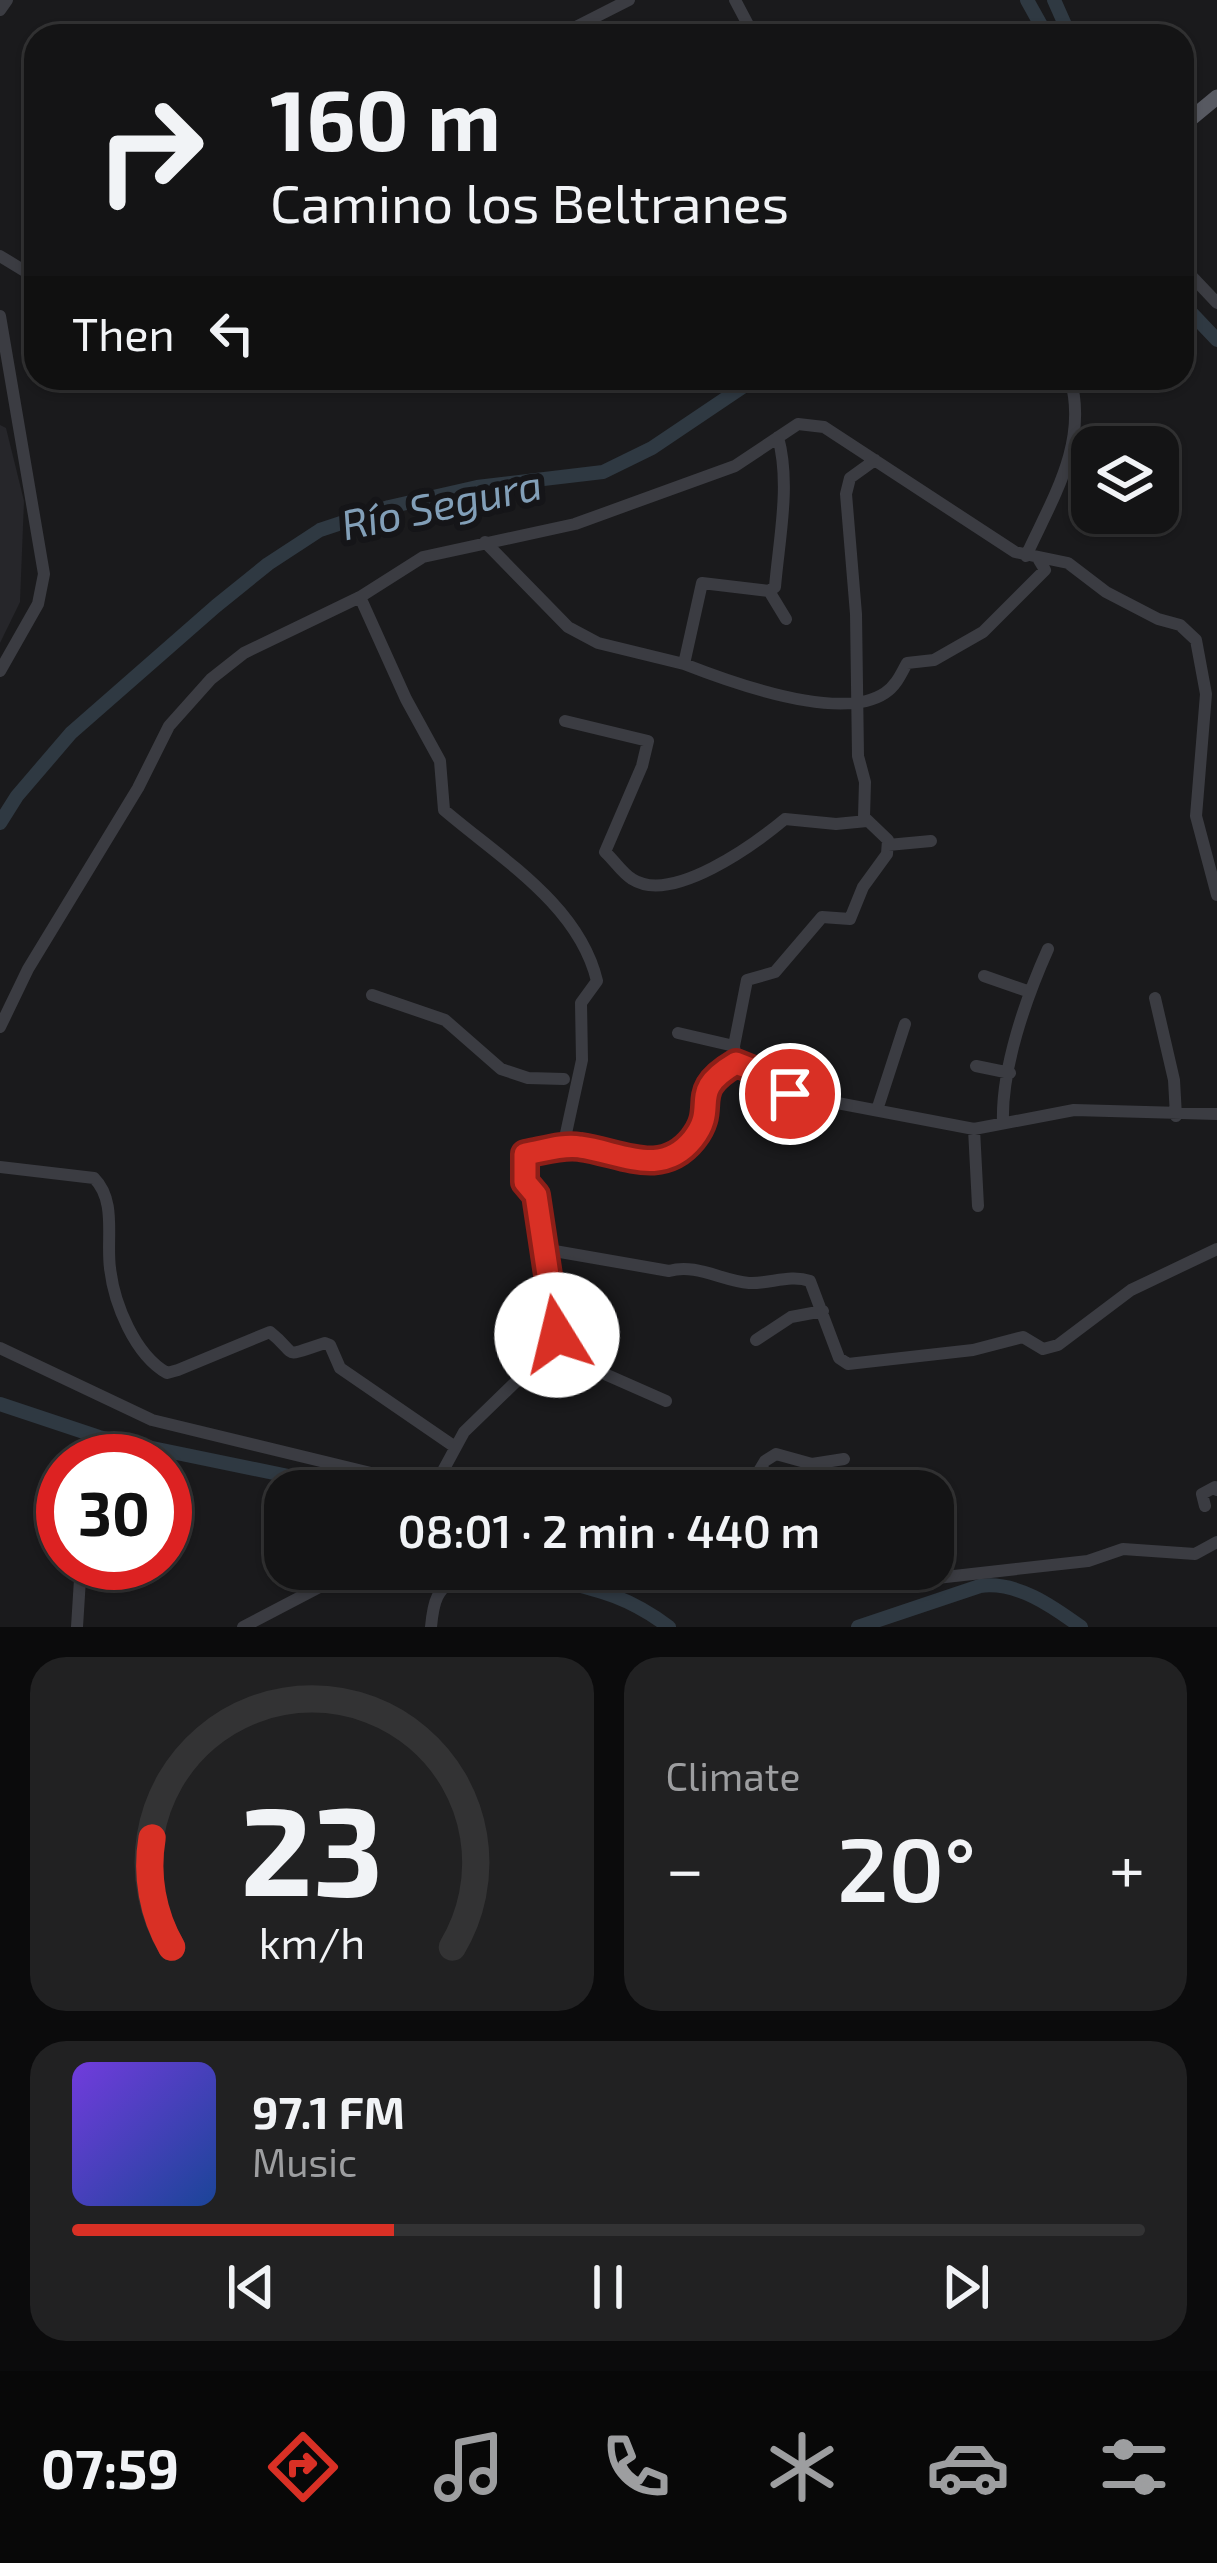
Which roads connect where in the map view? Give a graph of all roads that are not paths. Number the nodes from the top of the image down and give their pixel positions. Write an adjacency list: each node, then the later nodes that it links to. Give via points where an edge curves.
1 (7, 0): 3 (street)
2 (629, 0): 4 (street)
3 (0, 10)
4 (582, 24)
5 (1194, 279): 6 (street)
6 (1217, 303)
7 (0, 316): 17 (street, via 44,574 38,604)
8 (1073, 390): 12 (street, via 1076,426 1065,475)
9 (778, 437): 10 (street, via 810,422); 11 (street, via 735,466 575,524); 13 (street, via 782,508)
10 (875, 460): 12 (street); 18 (street, via 850,478 846,494)
11 (485, 542): 14 (street, via 422,557); 16 (street, via 568,627 598,643)
12 (1033, 558): 18 (street, via 1045,570 983,632 934,660 907,663 881,696); 23 (street, via 1068,563 1196,640 1206,694 1196,816)
13 (769, 591): 15 (street); 16 (street, via 703,583)
14 (360, 597): 30 (street, via 244,652 170,726); 42 (street, via 440,760 445,810 550,896 593,965 597,981 581,1004 582,1060)
15 (786, 619)
16 (684, 664): 18 (street, via 803,703)
17 (0, 671)
18 (860, 700): 20 (street)
19 (565, 721): 20 (street, via 648,741 605,852 648,885 710,869 785,820)
20 (867, 821): 22 (street)
21 (931, 841): 22 (street)
22 (887, 845): 32 (street, via 850,919 822,917 776,972 747,980)
23 (1217, 895)
24 (1048, 950): 26 (street)
25 (984, 976): 26 (street)
26 (1030, 992): 35 (street)
27 (372, 995): 36 (street, via 446,1020 501,1069)
28 (1155, 998): 39 (street)
29 (905, 1024): 37 (street)
30 (0, 1027)
31 (678, 1033): 32 (street)
32 (734, 1046): 33 (street)
33 (736, 1063): 37 (street, via 790,1094); 42 (street, via 713,1076 692,1141 667,1158 644,1163)
34 (976, 1066): 35 (street)
35 (1010, 1073): 40 (street)
36 (564, 1079)
37 (877, 1110): 41 (street)
38 (1217, 1114): 39 (street)
39 (1176, 1116): 40 (street, via 1074,1110)
40 (1004, 1123): 41 (street)
41 (974, 1129): 44 (street)
42 (563, 1147): 45 (street, via 525,1154)
43 (0, 1167): 52 (street, via 100,1182 115,1289 133,1335 160,1369 178,1370 270,1332 292,1354 325,1343 340,1368)
44 (978, 1206)
45 (543, 1249): 47 (street, via 749,1283 800,1277 810,1281); 49 (street)
46 (1217, 1250): 47 (street, via 1131,1290 1043,1349 1023,1337 848,1364)
47 (823, 1311): 48 (street, via 791,1317)
48 (756, 1340)
49 (555, 1347): 51 (street); 52 (street)
50 (0, 1348): 54 (street, via 152,1420)
51 (666, 1401)
52 (455, 1447): 55 (street)
53 (844, 1459): 56 (street, via 812,1464 776,1454)
54 (361, 1470)
55 (445, 1470)
56 (760, 1470)
57 (1217, 1490): 58 (street, via 1202,1494)
58 (1205, 1506)
59 (1217, 1542): 60 (street, via 1195,1554 1123,1549 1088,1561)
60 (954, 1576)
61 (79, 1590): 64 (street)
62 (314, 1590): 65 (street)
63 (439, 1590): 66 (street)
64 (77, 1627)
65 (243, 1627)
66 (431, 1627)

